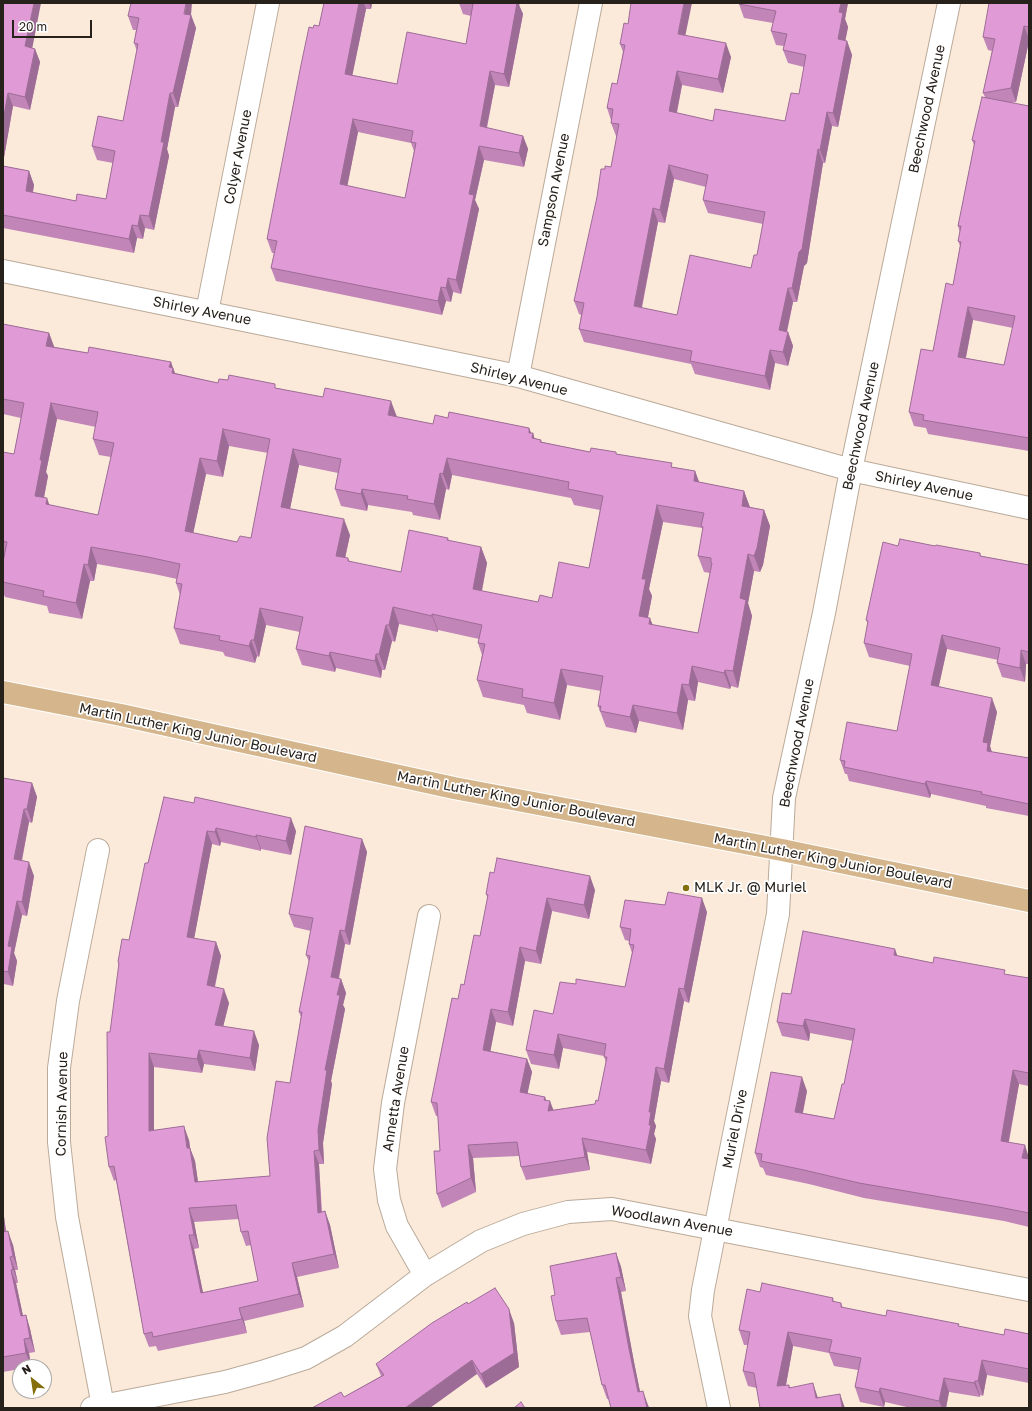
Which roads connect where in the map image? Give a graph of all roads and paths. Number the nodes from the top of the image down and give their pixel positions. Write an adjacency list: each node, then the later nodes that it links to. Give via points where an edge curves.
1 (268, 3): 5 (street, Colyer Avenue)
2 (591, 3): 6 (street, Sampson Avenue)
3 (949, 3): 7 (street, Beechwood Avenue)
4 (3, 271): 5 (street, Shirley Avenue)
5 (207, 312): 6 (street, Shirley Avenue)
6 (518, 376): 7 (street, Shirley Avenue)
7 (851, 470): 8 (street, Shirley Avenue); 11 (street, Beechwood Avenue, via 824,613 784,798)
8 (1029, 508)
9 (3, 692): 11 (main road, Martin Luther King Junior Boulevard, via 121,715 454,788)
10 (98, 850): 17 (street, Cornish Avenue, via 68,1001 59,1068 59,1142 67,1217)
11 (782, 850): 12 (main road, Martin Luther King Junior Boulevard); 14 (street, Muriel Drive, via 778,914)
12 (1029, 901)
13 (429, 916): 15 (street, Annetta Avenue, via 393,1103 385,1169 389,1200 397,1226)
14 (715, 1229): 15 (street, Woodlawn Avenue, via 612,1209 568,1212 523,1224 481,1241); 16 (street, Woodlawn Avenue); 18 (street, Muriel Drive, via 700,1316)
15 (425, 1275): 17 (street, Woodlawn Avenue, via 345,1336 306,1358 266,1372 225,1382)
16 (1029, 1290)
17 (98, 1407)
18 (719, 1408)

